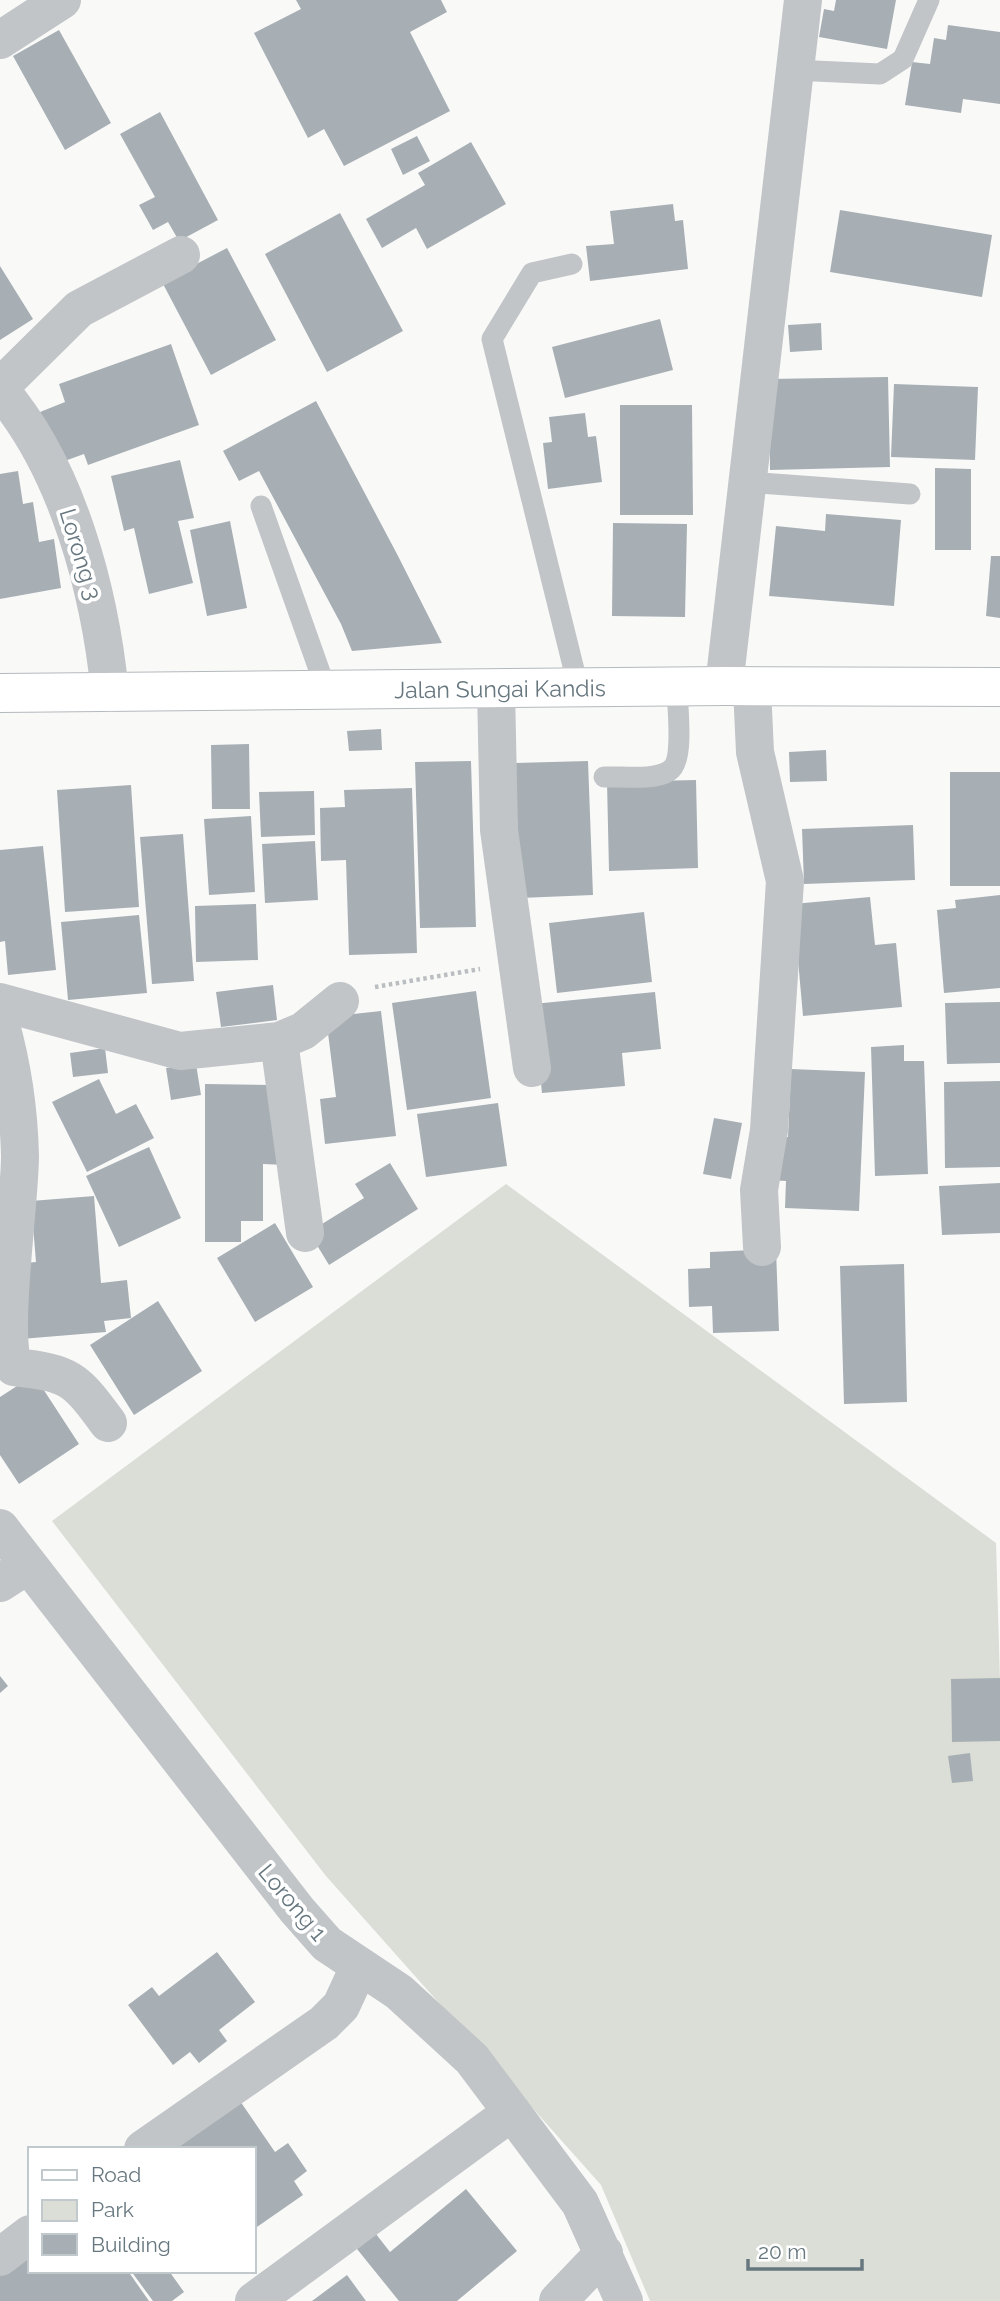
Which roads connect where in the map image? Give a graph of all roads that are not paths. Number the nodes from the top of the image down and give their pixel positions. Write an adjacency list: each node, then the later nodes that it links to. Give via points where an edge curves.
1 (62, 0): 4 (street)
2 (803, 0): 5 (street)
3 (929, 0): 5 (lane, via 903,60 880,74)
4 (0, 40)
5 (793, 70): 9 (street)
6 (181, 254): 8 (street, via 79,309)
7 (572, 264): 16 (lane, via 532,273 492,339)
8 (0, 389): 19 (street, Lorong 3, via 18,411 71,511 104,638)
9 (747, 482): 10 (lane); 13 (street)
10 (910, 494)
11 (261, 506): 17 (lane)
12 (677, 687): 13 (street, Jalan Sungai Kandis); 16 (street, Jalan Sungai Kandis); 20 (lane, via 678,748 673,768 649,776)
13 (738, 687): 14 (street, Jalan Sungai Kandis); 27 (street, via 785,881 769,1130 759,1190)
14 (1000, 687)
15 (496, 690): 16 (street, Jalan Sungai Kandis); 17 (street, Jalan Sungai Kandis); 25 (street, via 499,830)
16 (579, 690)
17 (327, 692): 19 (street, Jalan Sungai Kandis)
18 (0, 693): 19 (street, Jalan Sungai Kandis)
19 (110, 693)
20 (604, 777)
21 (340, 1001): 24 (street, via 303,1031)
22 (0, 1002): 24 (street, via 180,1051)
23 (0, 1022): 28 (street, via 15,1095 20,1157 7,1256 5,1357 14,1367 55,1371 81,1386)
24 (279, 1041): 26 (street)
25 (532, 1068)
26 (305, 1233)
27 (762, 1247)
28 (108, 1423)
29 (0, 1528): 30 (street, Lorong 1)
30 (14, 1574): 31 (street, Lorong 1, via 297,1910 327,1944)
31 (359, 1967): 32 (street, Lorong 1, via 432,2018 472,2059); 33 (street, via 341,2006 324,2023)
32 (512, 2112): 35 (street, Lorong 1, via 580,2203); 37 (street)
33 (146, 2147)
34 (28, 2236): 36 (street)
35 (604, 2253): 38 (street); 39 (street, Lorong 1)
36 (0, 2257)
37 (254, 2301)
38 (558, 2301)
39 (624, 2301)

